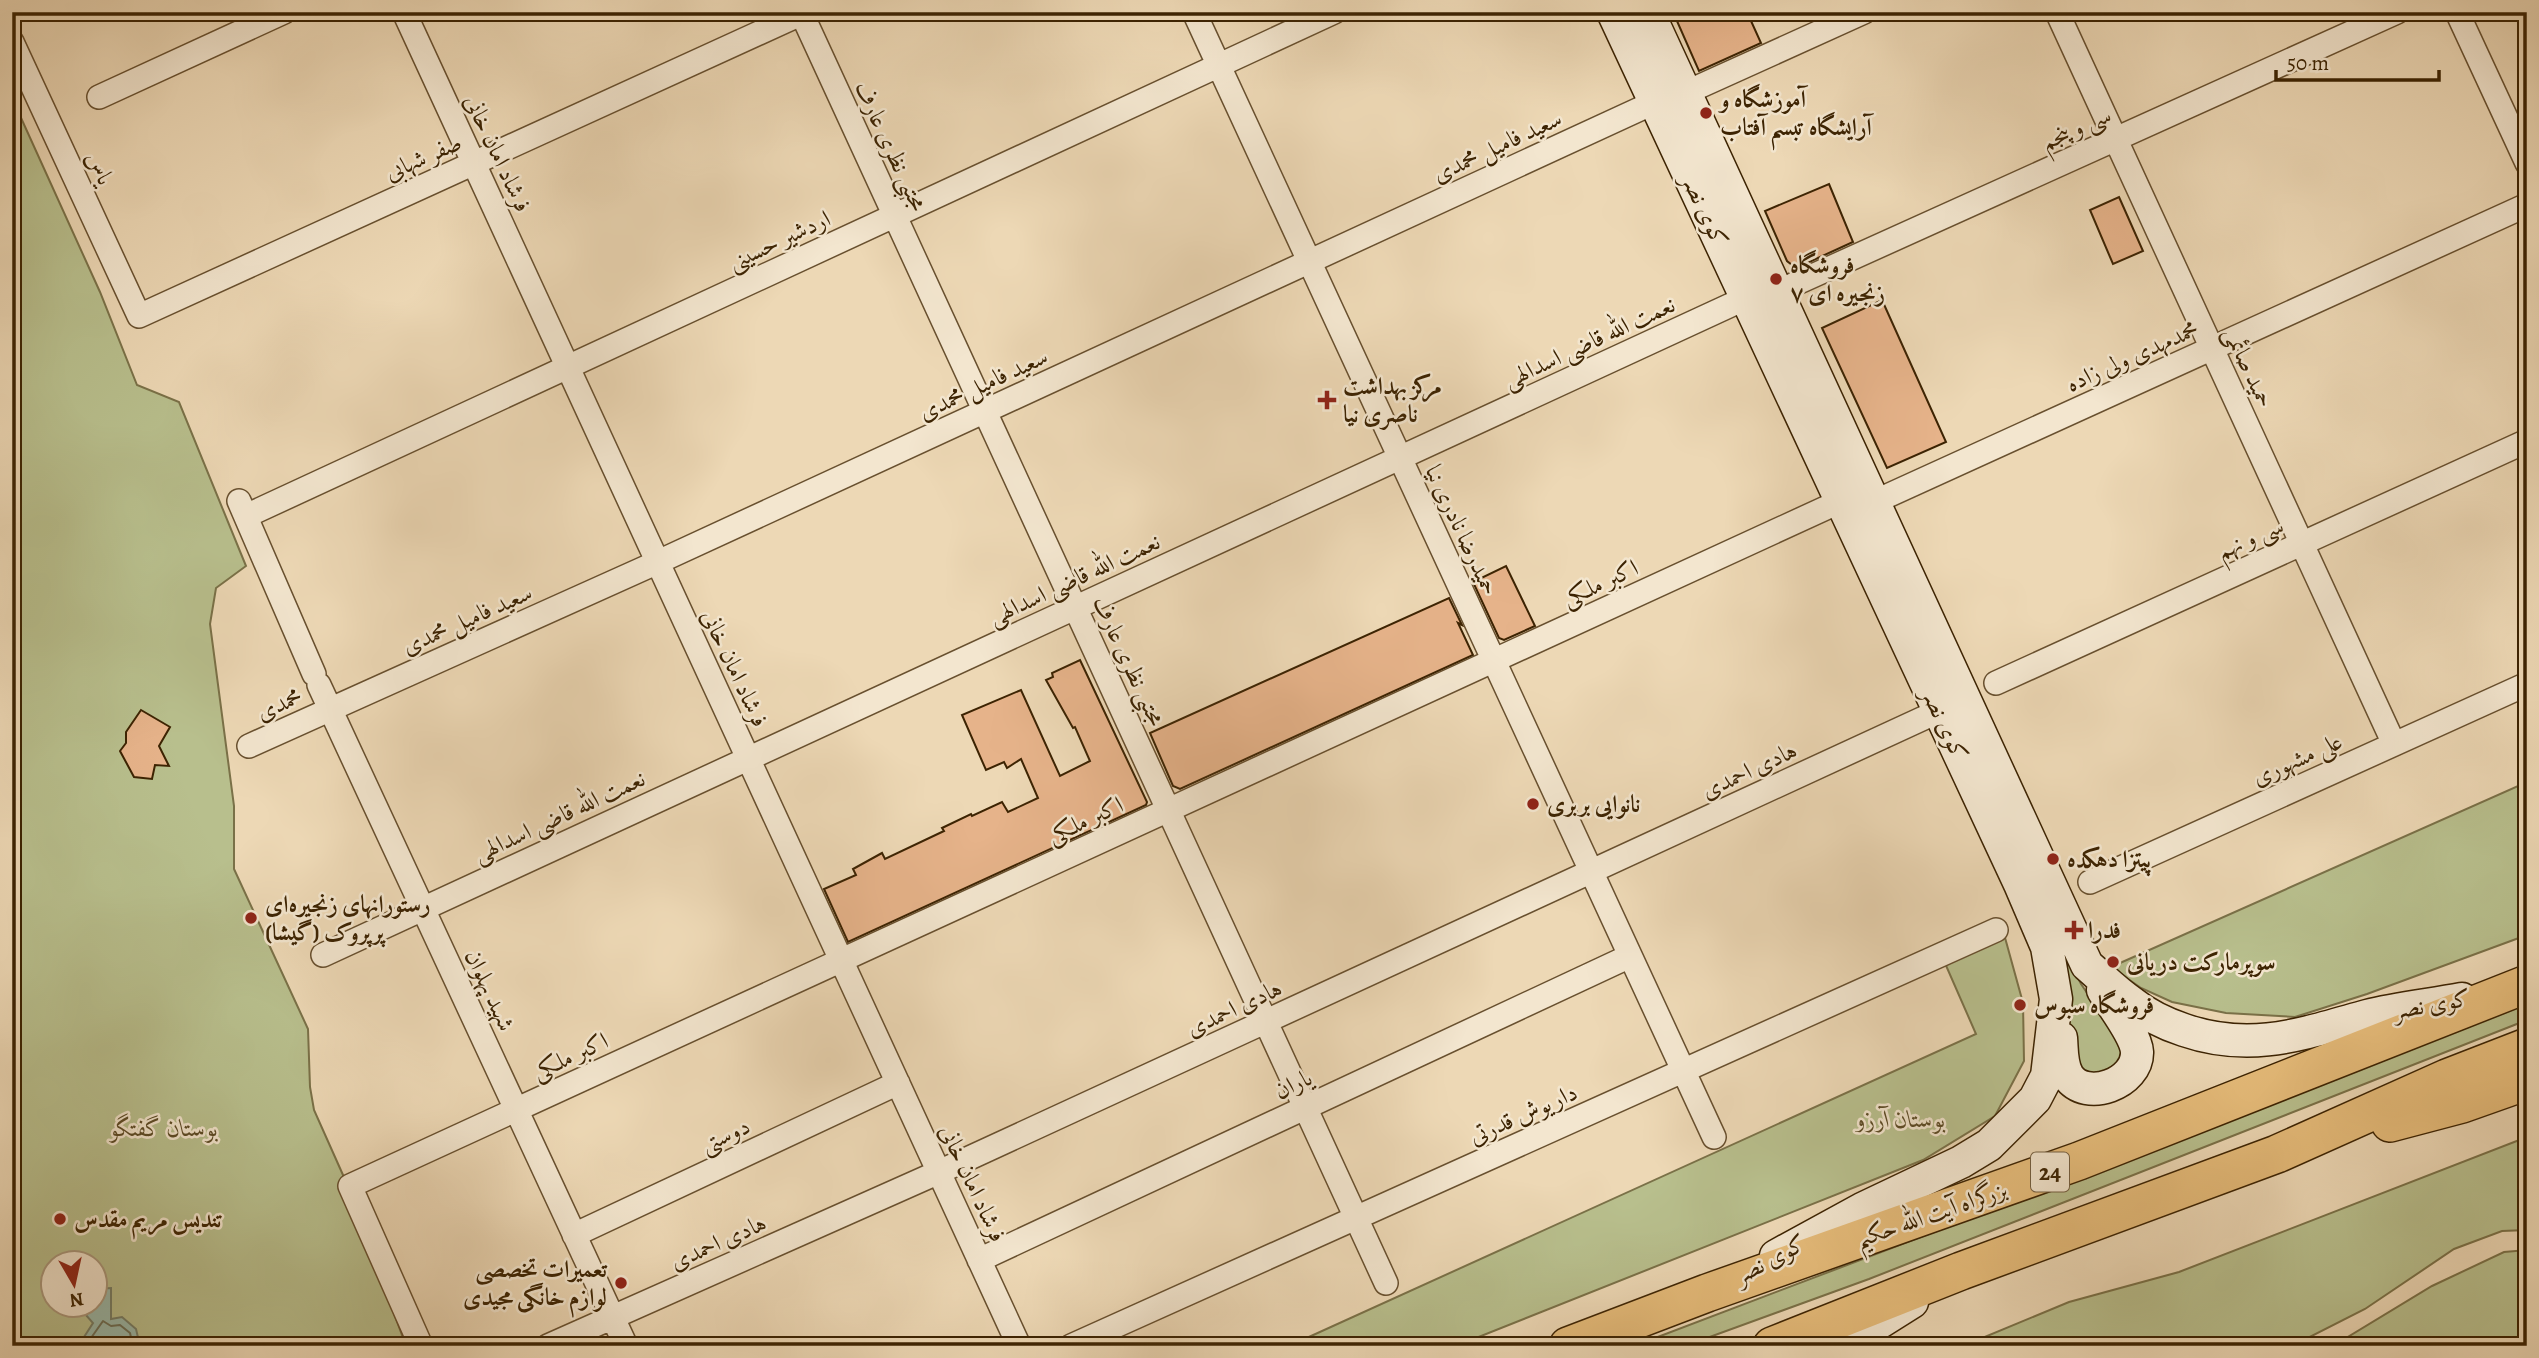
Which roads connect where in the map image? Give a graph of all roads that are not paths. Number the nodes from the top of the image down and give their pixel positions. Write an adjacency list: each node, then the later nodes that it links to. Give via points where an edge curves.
1 (284, 12): 15 (street)
2 (404, 12): 18 (street, فرشاد امان خانی)
3 (1194, 12): 13 (street, حمیدرضا نادری نیا)
4 (1334, 12): 13 (street, اردشیر حسینی)
5 (1613, 12): 16 (main road, کوی نصر)
6 (1648, 12): 14 (main road, کوی نصر)
7 (1864, 12): 14 (street, سعید فامیل محمدی)
8 (2057, 12): 17 (street, حمید صائمی)
9 (2397, 12): 17 (street, سی و پنجم)
10 (2457, 12): 19 (street)
11 (802, 13): 18 (street, صفر شهابی); 21 (street, مجتبی نظری عارف)
12 (12, 42): 25 (street, یاس)
13 (1219, 65): 21 (street, اردشیر حسینی); 22 (street, حمیدرضا نادری نیا)
14 (1685, 93): 16 (street, سعید فامیل محمدی); 23 (main road, کوی نصر)
15 (99, 97)
16 (1655, 102): 22 (street, سعید فامیل محمدی); 24 (main road, کوی نصر)
17 (2115, 139): 23 (street, سی و پنجم); 26 (street, حمید صائمی)
18 (474, 163): 25 (street, صفر شهابی); 27 (street, فرشاد امان خانی)
19 (2527, 163)
20 (2527, 205): 26 (street, محمدمهدی ولی زاده)
21 (894, 215): 27 (street, اردشیر حسینی); 28 (street, مجتبی نظری عارف)
22 (1309, 262): 28 (street, سعید فامیل محمدی); 30 (street, حمیدرضا نادری نیا)
23 (1777, 292): 32 (main road, کوی نصر)
24 (1746, 298): 30 (street, نعمت الله قاضی اسدالهی); 31 (main road, کوی نصر)
25 (139, 316)
26 (2212, 348): 32 (street, محمدمهدی ولی زاده); 34 (street, حمید صائمی)
27 (567, 366): 33 (street, اردشیر حسینی); 35 (street, فرشاد امان خانی)
28 (985, 412): 35 (street, سعید فامیل محمدی); 36 (street, مجتبی نظری عارف)
29 (2527, 441): 34 (street, سی و نهم)
30 (1400, 458): 36 (street, نعمت الله قاضی اسدالهی); 37 (street, حمیدرضا نادری نیا)
31 (1841, 501): 37 (street, اکبر ملکی); 41 (main road, کوی نصر)
32 (1874, 502): 53 (main road, کوی نصر)
33 (242, 509): 40 (street, شهید پهلوان)
34 (2302, 544): 38 (street, سی و نهم); 42 (street, حمید صائمی)
35 (658, 562): 40 (street, سعید فامیل محمدی); 44 (street, فرشاد امان خانی)
36 (1075, 608): 44 (street, نعمت الله قاضی اسدالهی); 45 (street, مجتبی نظری عارف)
37 (1493, 661): 45 (street, اکبر ملکی); 46 (street, حمیدرضا نادری نیا)
38 (1996, 682)
39 (2527, 684): 42 (street, علی مشهوری)
40 (331, 709): 43 (street, محمدی); 48 (street, شهید پهلوان)
41 (1939, 711): 46 (street, هادی احمدی); 55 (main road, کوی نصر, via 2043,936)
42 (2394, 744): 47 (street, علی مشهوری)
43 (249, 746)
44 (748, 758): 48 (street, نعمت الله قاضی اسدالهی); 52 (street, فرشاد امان خانی)
45 (1168, 810): 52 (street, اکبر ملکی); 56 (street, مجتبی نظری عارف)
46 (1591, 872): 51 (street, حمیدرضا نادری نیا); 56 (street, هادی احمدی)
47 (2090, 882)
48 (423, 908): 50 (street, نعمت الله قاضی اسدالهی); 62 (street, شهید پهلوان)
49 (1996, 930): 58 (street, داریوش قدرتی)
50 (323, 955)
51 (1630, 956): 58 (street, حمیدرضا نادری نیا); 61 (street, یاران)
52 (841, 960): 60 (street, فرشاد امان خانی); 62 (street, اکبر ملکی)
53 (2087, 965): 54 (main road, کوی نصر, via 2133,1004 2170,1025 2204,1037 2241,1042 2284,1038); 55 (main road, via 2137,1050 2135,1066 2126,1079 2087,1088 2069,1077)
54 (2518, 987): 71 (highway, بزرگراه آیت الله حکیم / 24, via 2079,1161)
55 (2056, 999): 71 (main road, کوی نصر, via 2047,1076 2035,1099 1989,1145)
56 (1266, 1022): 61 (street, مجتبی نظری عارف); 65 (street, هادی احمدی)
57 (2527, 1047): 64 (highway)
58 (1683, 1070): 63 (street, حمیدرضا نادری نیا); 66 (street, داریوش قدرتی)
59 (2527, 1081): 64 (highway, via 2462,1104)
60 (898, 1083): 65 (street, فرشاد امان خانی); 67 (street, دوستی)
61 (1306, 1108): 66 (street, مجتبی نظری عارف); 68 (street, یاران)
62 (516, 1110): 67 (street, شهید پهلوان); 73 (street, اکبر ملکی, via 351,1186)
63 (1714, 1137)
64 (2277, 1154): 69 (highway)
65 (939, 1172): 68 (street, فرشاد امان خانی); 72 (street, هادی احمدی)
66 (1356, 1218): 70 (street, مجتبی نظری عارف); 77 (street, داریوش قدرتی)
67 (574, 1235): 72 (street, شهید پهلوان)
68 (979, 1260): 76 (street, فرشاد امان خانی)
69 (1961, 1271): 79 (highway); 80 (main road)
70 (1386, 1283)
71 (1707, 1293): 78 (highway, بزرگراه آیت الله حکیم / 24)
72 (613, 1318): 74 (street, هادی احمدی); 75 (street)
73 (421, 1346)
74 (548, 1346)
75 (626, 1346)
76 (1019, 1346)
77 (1071, 1346)
78 (1568, 1346)
79 (1772, 1346)
80 (1842, 1346)

